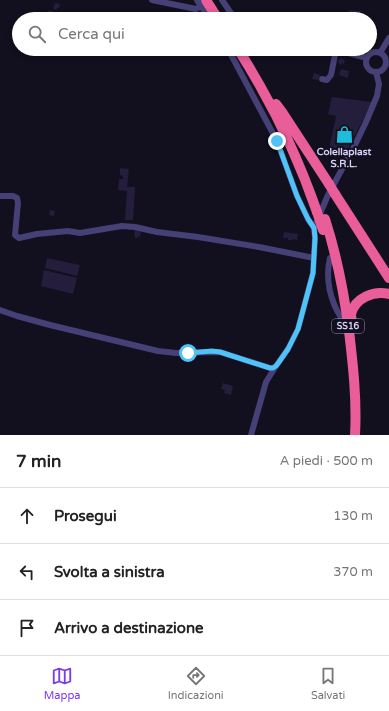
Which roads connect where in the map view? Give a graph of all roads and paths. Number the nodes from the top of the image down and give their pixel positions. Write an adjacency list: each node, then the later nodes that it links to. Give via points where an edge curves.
1 (152, 0): 5 (street, via 196,9)
2 (197, 0): 5 (street)
3 (212, 0): 7 (highway)
4 (222, 0): 8 (street)
5 (204, 3): 6 (highway)
6 (212, 12)
7 (220, 12)
8 (230, 12)
9 (389, 38): 11 (street)
10 (377, 52): 11 (street)
11 (380, 53): 18 (street)
12 (232, 56): 25 (street, via 277,141 308,219)
13 (242, 56): 24 (highway, SS16, via 285,133)
14 (248, 56): 21 (highway, SS16)
15 (333, 56): 20 (street, via 331,75 327,80)
16 (360, 56): 17 (street)
17 (367, 58): 19 (street, via 367,67)
18 (387, 63): 19 (street)
19 (376, 72): 22 (street, via 379,84 377,96 355,145)
20 (322, 79)
21 (276, 104): 22 (highway); 24 (highway, SS16, via 302,157)
22 (331, 183): 25 (street); 27 (highway, bridge, via 335,194)
23 (0, 196): 26 (street, via 18,198 15,235 19,238 68,231 80,233 122,226)
24 (321, 212): 25 (highway, SS16, bridge); 31 (highway, SS16, via 337,264 345,302 354,373)
25 (319, 229): 26 (street, via 315,238); 33 (highway, SS16, via 330,258 346,344)
26 (314, 258): 30 (street, via 298,329)
27 (389, 278)
28 (389, 294): 31 (highway, via 371,294 355,306 351,315 357,375)
29 (0, 310): 30 (street, via 158,351 220,352 270,368)
30 (276, 366): 32 (street, via 266,382)
31 (354, 399): 34 (highway, SS16)
32 (252, 435)
33 (349, 435)
34 (355, 435)

